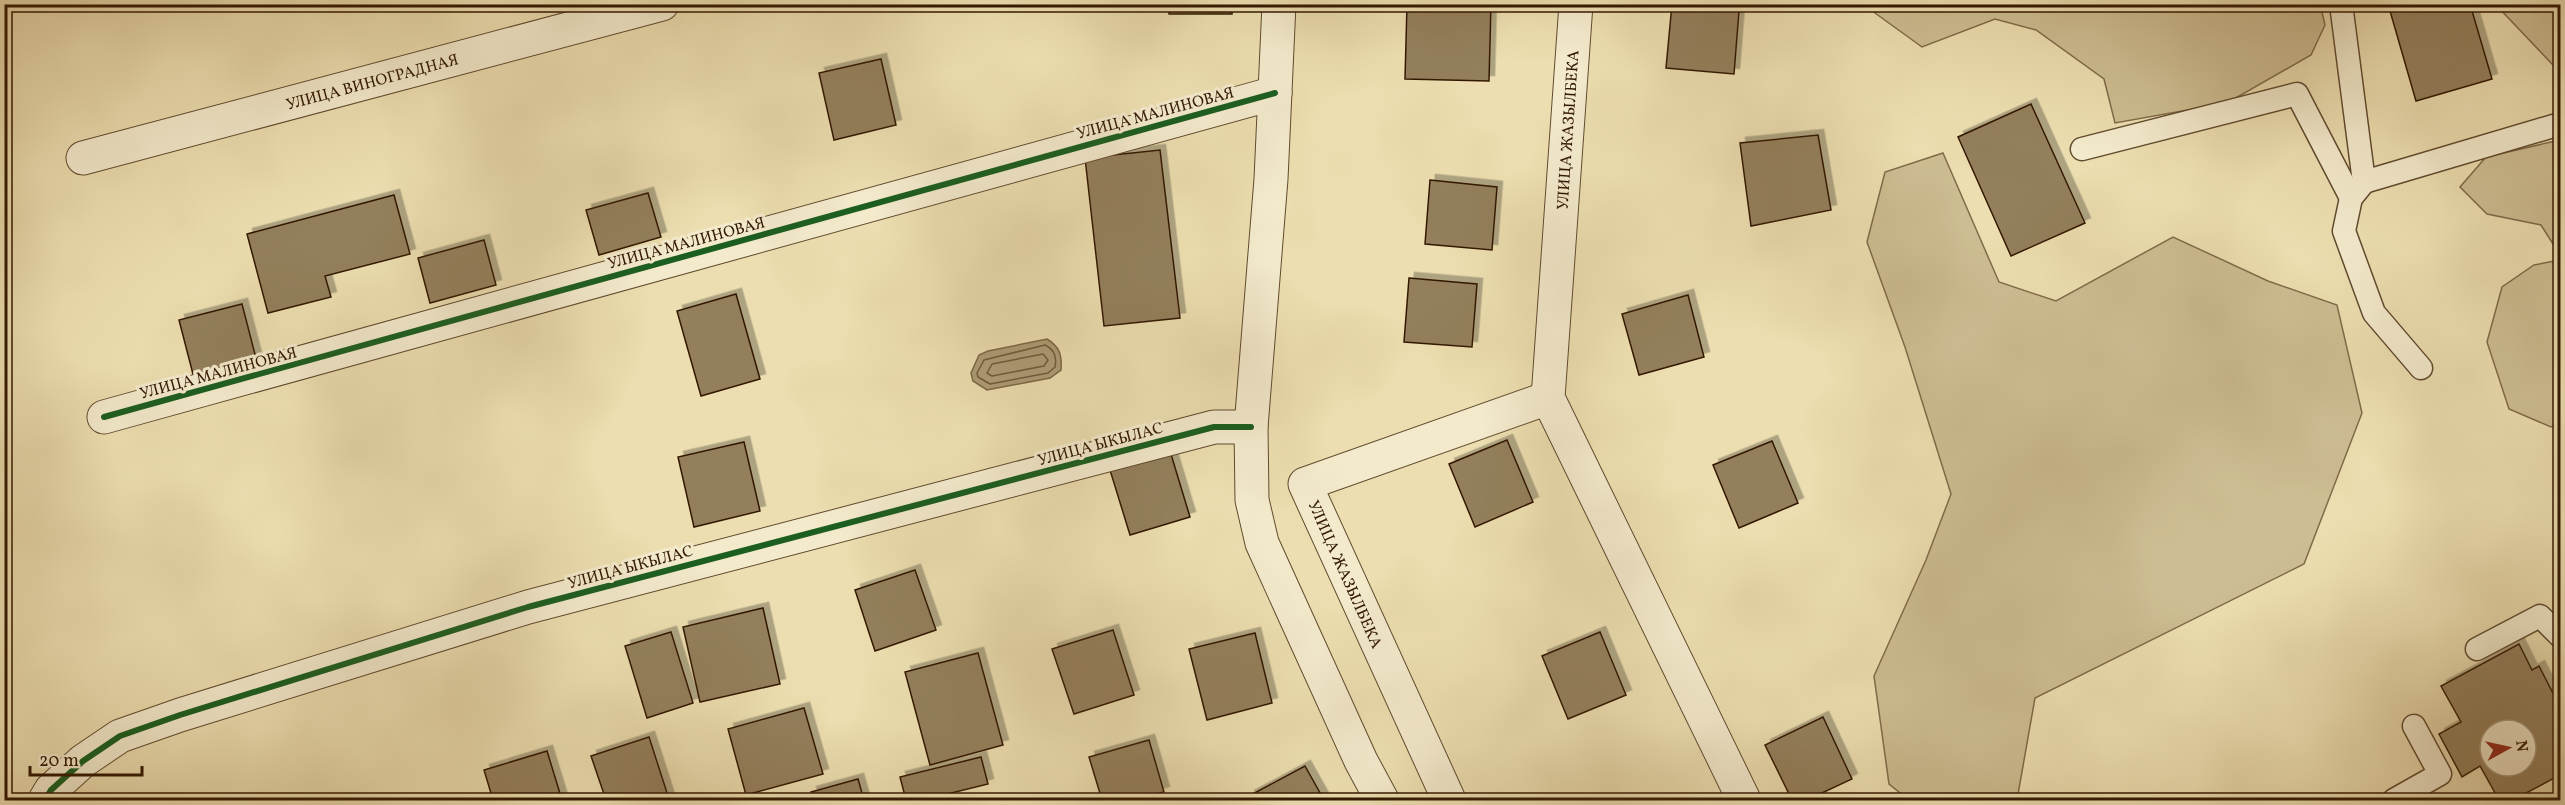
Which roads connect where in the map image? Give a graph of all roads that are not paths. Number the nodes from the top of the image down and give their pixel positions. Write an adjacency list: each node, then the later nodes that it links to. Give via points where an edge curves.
1 (662, 4): 8 (street, УЛИЦА ВИНОГРАДНАЯ)
2 (1279, 4): 5 (street)
3 (1576, 4): 11 (street, УЛИЦА ЖАЗЫЛБЕКА)
4 (2341, 4): 9 (lane)
5 (1275, 93): 12 (street, УЛИЦА МАЛИНОВАЯ); 13 (street)
6 (2560, 124): 9 (lane)
7 (2082, 149): 9 (lane, via 2296,94)
8 (83, 158)
9 (2357, 190): 10 (lane, via 2344,231 2374,313)
10 (2421, 368)
11 (1548, 398): 19 (street, УЛИЦА ЖАЗЫЛБЕКА, via 1305,484); 20 (street)
12 (104, 417)
13 (1251, 427): 17 (street, УЛИЦА ЫКЫЛАС, via 1214,427 483,621 120,736 83,761 51,790); 18 (street, via 1252,500 1262,543)
14 (2560, 636): 15 (lane, via 2540,616)
15 (2477, 649)
16 (2414, 726): 21 (lane, via 2440,774)
17 (45, 801)
18 (1382, 801)
19 (1449, 801)
20 (1744, 801)
21 (2394, 801)

